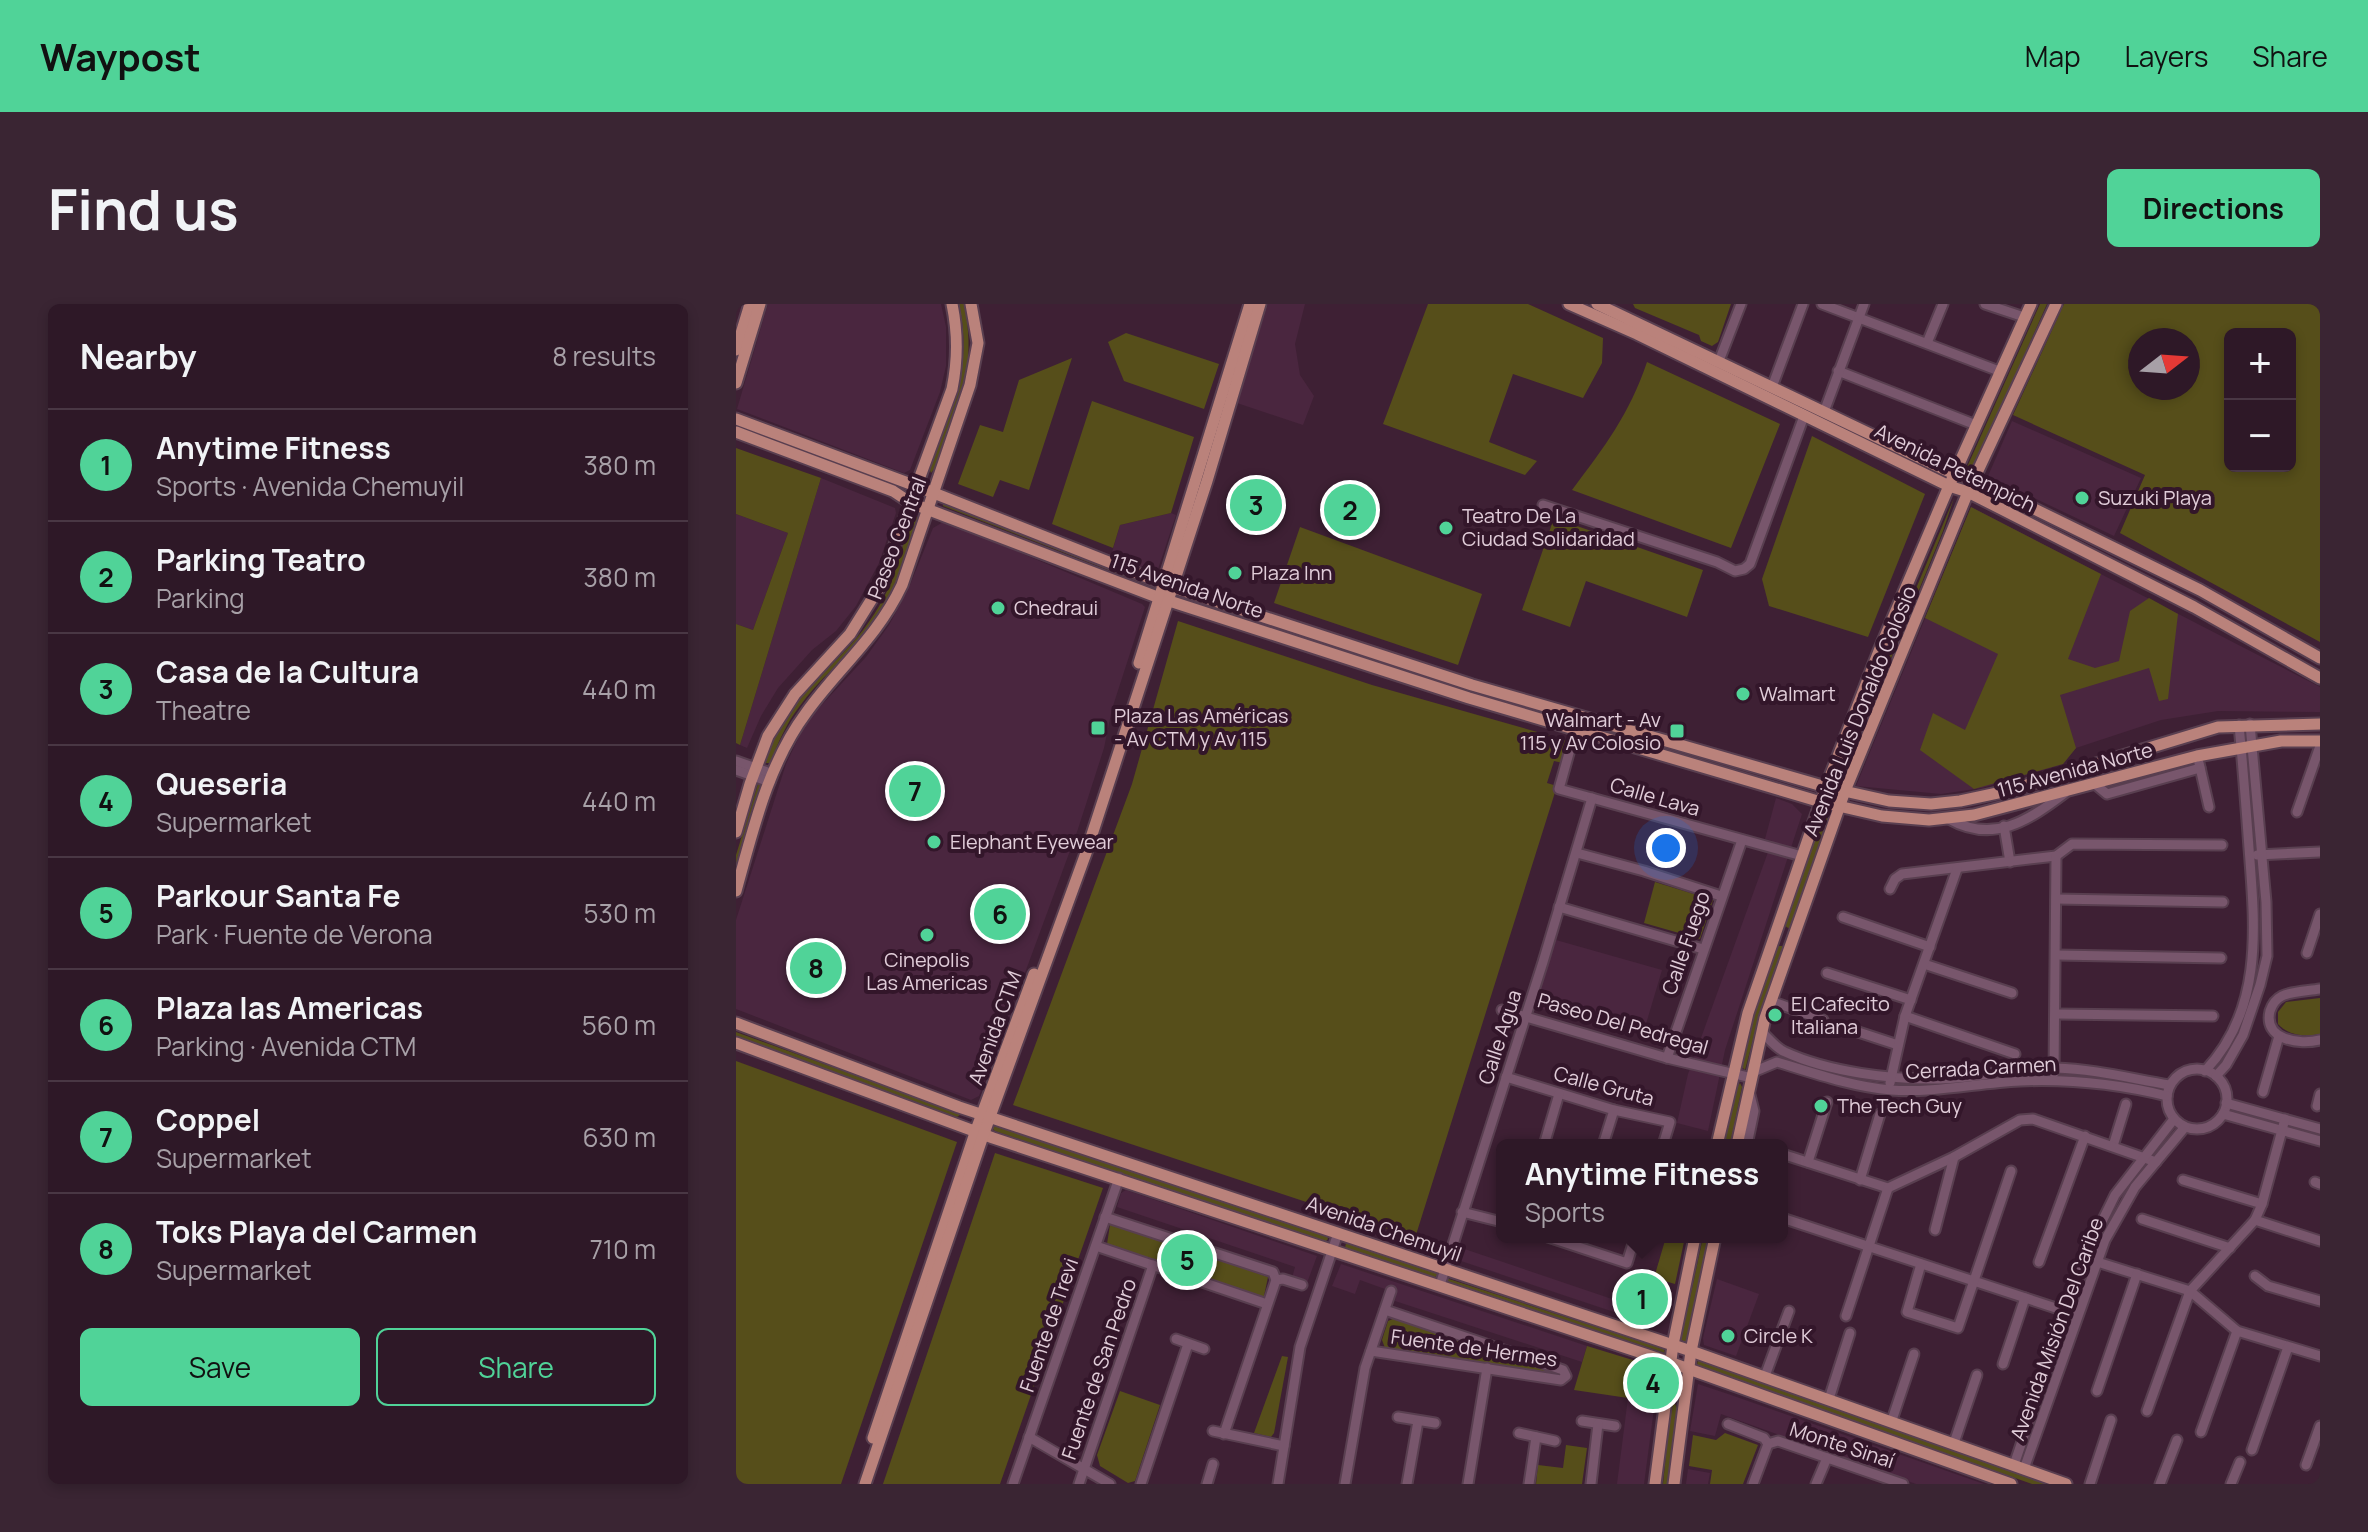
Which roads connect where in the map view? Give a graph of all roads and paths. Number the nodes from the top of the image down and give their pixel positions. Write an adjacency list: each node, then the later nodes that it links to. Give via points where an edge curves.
1 (750, 304): 20 (main road)
2 (760, 304): 24 (main road)
3 (952, 304): 33 (main road, Paseo Central, via 958,357 952,389)
4 (971, 304): 35 (main road, Paseo Central, via 977,355)
5 (1250, 304): 39 (main road)
6 (1260, 304): 39 (main road)
7 (1569, 304): 27 (main road, Avenida Petempich)
8 (1597, 304): 21 (main road, Avenida Petempich)
9 (1741, 304): 21 (street)
10 (1803, 304): 25 (street)
11 (1822, 304): 17 (street)
12 (1864, 304): 17 (street)
13 (1943, 304): 19 (street)
14 (1985, 304): 18 (street)
15 (2031, 304): 18 (main road, Avenida Luis Donaldo Colosio)
16 (2056, 304): 32 (main road, Avenida Luis Donaldo Colosio)
17 (1859, 317): 19 (street); 22 (street)
18 (2024, 317): 23 (main road, Avenida Luis Donaldo Colosio)
19 (1927, 343): 23 (street)
20 (736, 350)
21 (1719, 361): 25 (main road, Avenida Petempich)
22 (1838, 371): 26 (street); 29 (street)
23 (1999, 371): 29 (main road, Avenida Luis Donaldo Colosio)
24 (736, 383)
25 (1772, 387): 26 (main road, Avenida Petempich)
26 (1824, 412): 31 (main road, Avenida Petempich)
27 (1804, 416): 31 (main road, Avenida Petempich); 37 (street, via 1744,569 1735,571)
28 (736, 419): 33 (main road)
29 (1976, 425): 31 (main road, Avenida Luis Donaldo Colosio)
30 (736, 432): 36 (main road, 115 Avenida Norte, via 893,491)
31 (1951, 480): 32 (main road, Avenida Petempich); 34 (main road, Avenida Petempich); 56 (main road, Avenida Luis Donaldo Colosio)
32 (1975, 480): 34 (main road, Avenida Luis Donaldo Colosio); 41 (main road, Avenida Petempich, via 2200,590)
33 (916, 486): 35 (main road, 115 Avenida Norte); 36 (main road, Paseo Central)
34 (1968, 492): 42 (main road, Avenida Petempich); 57 (main road, Avenida Luis Donaldo Colosio)
35 (934, 494): 38 (main road, Paseo Central); 39 (main road, 115 Avenida Norte)
36 (911, 503): 38 (main road, 115 Avenida Norte); 53 (main road, Paseo Central, via 869,605 795,694 768,736)
37 (1543, 505)
38 (929, 508): 40 (main road, 115 Avenida Norte); 54 (main road, Paseo Central, via 888,614 807,711 782,749)
39 (1168, 585): 40 (main road, Avenida CTM); 56 (main road, 115 Avenida Norte, via 1472,685)
40 (1164, 598): 45 (main road, 115 Avenida Norte); 134 (main road, Avenida CTM, via 1086,853)
41 (2320, 658)
42 (2320, 678)
43 (2320, 724): 44 (main road, 115 Avenida Norte)
44 (2245, 725): 47 (street); 48 (main road, 115 Avenida Norte)
45 (1576, 728): 59 (street, Calle Lava, via 1559,789); 60 (main road, 115 Avenida Norte)
46 (2320, 744): 47 (main road, 115 Avenida Norte, via 2281,741); 63 (street)
47 (2247, 746): 50 (main road, 115 Avenida Norte); 71 (street); 74 (street)
48 (2147, 748): 51 (main road); 57 (main road, 115 Avenida Norte, via 2035,784 1960,801 1889,801)
49 (736, 761): 53 (street)
50 (2199, 762): 51 (main road, 115 Avenida Norte); 55 (street, via 2107,794); 62 (street)
51 (2152, 769): 55 (main road, 115 Avenida Norte)
52 (736, 770): 53 (street)
53 (754, 772): 54 (street); 66 (main road, Paseo Central)
54 (771, 778): 78 (main road, Paseo Central)
55 (2095, 784): 58 (main road, 115 Avenida Norte)
56 (1826, 787): 57 (main road, 115 Avenida Norte); 60 (main road, Avenida Luis Donaldo Colosio)
57 (1845, 791): 61 (main road, Avenida Luis Donaldo Colosio)
58 (2066, 792): 64 (main road, 115 Avenida Norte); 65 (street, via 2038,814)
59 (1592, 798): 67 (street, Calle Lava); 70 (street, Calle Agua)
60 (1821, 802): 61 (main road, 115 Avenida Norte); 72 (main road, Avenida Luis Donaldo Colosio)
61 (1840, 806): 64 (main road, 115 Avenida Norte, via 1882,816); 86 (main road, Avenida Luis Donaldo Colosio)
62 (2209, 807)
63 (2297, 812)
64 (1949, 819): 65 (street, via 1968,830)
65 (2004, 826): 75 (street)
66 (736, 832)
67 (1742, 840): 72 (street, Calle Lava); 79 (street, Calle Fuego)
68 (2222, 845): 73 (street, via 2072,844)
69 (2320, 852): 71 (street)
70 (1577, 853): 79 (street); 82 (street, Calle Agua)
71 (2262, 855): 74 (street); 117 (street, via 2264,971 2243,1035)
72 (1802, 856): 85 (main road, Avenida Luis Donaldo Colosio)
73 (2056, 856): 75 (street); 80 (street)
74 (2250, 856): 114 (street, via 2253,968 2225,1044)
75 (2010, 862): 76 (street)
76 (1957, 869): 77 (street, via 1902,874); 87 (street)
77 (1890, 889)
78 (736, 891)
79 (1721, 896): 88 (street, Calle Fuego)
80 (2056, 899): 81 (street); 90 (street)
81 (2223, 902)
82 (1559, 907): 88 (street); 100 (street, Calle Agua)
83 (2320, 914): 89 (street)
84 (1843, 917): 87 (street)
85 (1775, 935): 86 (main road); 115 (main road, Avenida Luis Donaldo Colosio)
86 (1792, 940): 97 (main road, Avenida Luis Donaldo Colosio)
87 (1930, 947): 92 (street)
88 (1703, 949): 112 (street, Calle Fuego)
89 (2307, 953)
90 (2057, 955): 91 (street); 99 (street)
91 (2221, 958)
92 (1924, 964): 95 (street); 96 (street)
93 (1827, 973): 96 (street)
94 (2320, 989): 107 (street, via 2275,1001 2269,1021)
95 (2012, 993)
96 (1911, 1000): 101 (street)
97 (1771, 1001): 103 (street); 106 (main road, Avenida Luis Donaldo Colosio)
98 (1502, 1010): 100 (street, Paseo Del Pedregal)
99 (2057, 1014): 102 (street); 113 (street)
100 (1525, 1016): 112 (street, Paseo Del Pedregal); 118 (street, Calle Agua)
101 (1905, 1016): 110 (street); 111 (street)
102 (2213, 1016)
103 (1823, 1020)
104 (736, 1023): 134 (main road, Avenida Chemuyil)
105 (1843, 1027): 110 (street)
106 (1762, 1032): 116 (main road, Avenida Luis Donaldo Colosio); 119 (street, Cerrada Carmen, via 1782,1051)
107 (2279, 1036): 108 (street, via 2308,1043); 123 (street)
108 (2320, 1040)
109 (736, 1043): 140 (main road, Avenida Chemuyil)
110 (1898, 1045): 119 (street)
111 (2015, 1054)
112 (1667, 1058): 115 (street, Paseo Del Pedregal)
113 (2055, 1068): 119 (street, Cerrada Carmen, via 1942,1079); 120 (street); 121 (street, Cerrada Carmen)
114 (2205, 1071): 117 (street); 121 (street, via 2182,1073)
115 (1733, 1073): 116 (street, Paseo Del Pedregal); 145 (main road, Avenida Luis Donaldo Colosio)
116 (1752, 1075): 122 (street, Cerrada Carmen, via 1777,1062); 146 (main road, Avenida Luis Donaldo Colosio)
117 (2216, 1076): 128 (street, via 2225,1088)
118 (1506, 1077): 124 (street, Calle Gruta); 160 (street, Calle Agua)
119 (1891, 1077): 122 (street)
120 (2054, 1082): 122 (street, Cerrada Carmen); 126 (street, Cerrada Carmen, via 2079,1081)
121 (2170, 1085): 126 (street)
122 (1889, 1090)
123 (2263, 1092)
124 (1559, 1094): 131 (street, Calle Gruta); 142 (street)
125 (2320, 1094): 130 (street)
126 (2167, 1096): 135 (street)
127 (1827, 1102): 152 (street)
128 (2226, 1103): 133 (street); 136 (street)
129 (2126, 1104): 148 (street)
130 (2317, 1106)
131 (1614, 1110): 143 (street); 144 (street, Calle Gruta, via 1670,1122)
132 (1880, 1114): 156 (street)
133 (2223, 1114): 137 (street, via 2202,1129); 139 (street)
134 (986, 1115): 140 (main road, Avenida CTM); 167 (main road, Avenida Chemuyil)
135 (2174, 1119): 137 (street); 151 (street, Avenida Misión Del Caribe)
136 (2285, 1119): 138 (street); 139 (street)
137 (2185, 1127): 153 (street, Avenida Misión Del Caribe)
138 (2320, 1129)
139 (2281, 1130): 147 (street); 159 (street)
140 (980, 1132): 155 (main road, Avenida Chemuyil); 251 (main road, Avenida CTM); 252 (main road, Avenida CTM)
141 (2085, 1136): 148 (street); 150 (street, via 2033,1119 2020,1120); 178 (street)
142 (1546, 1139)
143 (1605, 1139)
144 (1665, 1139)
145 (1718, 1139)
146 (1747, 1139)
147 (2320, 1141)
148 (2113, 1146): 151 (street)
149 (1788, 1156): 152 (street)
150 (1954, 1157): 158 (street); 166 (street)
151 (2144, 1157): 153 (street); 177 (street, Avenida Misión Del Caribe, via 2115,1195)
152 (1808, 1162): 156 (street)
153 (2156, 1162): 179 (street, Avenida Misión Del Caribe, via 2126,1201)
154 (2011, 1171): 186 (street)
155 (1119, 1178): 161 (street, Fuente de Trevi); 176 (main road, Avenida Chemuyil)
156 (1860, 1180): 158 (street)
157 (2183, 1180): 159 (street)
158 (1888, 1188): 174 (street)
159 (2262, 1204): 165 (street)
160 (1462, 1212): 163 (street); 182 (street, Calle Agua)
161 (1105, 1217): 173 (street, Fuente de Trevi); 185 (street, via 1273,1272)
162 (2142, 1219): 175 (street)
163 (1496, 1220)
164 (1788, 1220): 174 (street)
165 (2255, 1220): 168 (street); 175 (street)
166 (1935, 1230)
167 (1338, 1233): 176 (street); 182 (main road, Avenida Chemuyil)
168 (2320, 1241)
169 (1576, 1243): 170 (street, via 1627,1263)
170 (1633, 1243)
171 (1694, 1243): 203 (main road)
172 (1714, 1243): 207 (main road)
173 (1096, 1246): 181 (street); 235 (street, Fuente de Trevi)
174 (1870, 1247): 180 (street); 198 (street)
175 (2230, 1248): 190 (street)
176 (1333, 1250): 188 (main road, Avenida Chemuyil); 241 (street, via 1300,1347)
177 (2084, 1258): 179 (street); 196 (street, Avenida Misión Del Caribe)
178 (2039, 1262)
179 (2096, 1262): 183 (street); 197 (street, Avenida Misión Del Caribe)
180 (1921, 1264): 186 (street); 186 (street, via 1907,1312 1958,1328)
181 (1153, 1265): 193 (street); 248 (street, Fuente de San Pedro)
182 (1445, 1269): 188 (street, Calle Agua); 203 (main road, Avenida Chemuyil)
183 (2137, 1274): 190 (street); 216 (street)
184 (2255, 1276): 192 (street, via 2268,1286)
185 (1276, 1280): 187 (street); 193 (street)
186 (1975, 1281): 191 (street)
187 (1302, 1285)
188 (1440, 1285): 210 (main road, Avenida Chemuyil)
189 (1391, 1291): 194 (street)
190 (2190, 1291): 199 (street); 220 (street)
191 (2025, 1298): 196 (street); 211 (street)
192 (2320, 1301)
193 (1267, 1304): 234 (street)
194 (1385, 1310): 206 (street); 212 (street, Fuente de Hermes, via 1563,1370 1566,1376 1561,1380)
195 (1789, 1311): 215 (street)
196 (2066, 1311): 197 (street); 247 (street, Avenida Misión Del Caribe)
197 (2078, 1315): 247 (street, Avenida Misión Del Caribe)
198 (1846, 1316)
199 (2237, 1331): 204 (street); 232 (street)
200 (1850, 1333): 219 (street)
201 (1176, 1339): 202 (street)
202 (1188, 1344): 205 (street); 256 (street)
203 (1673, 1345): 207 (main road, Avenida Chemuyil); 210 (main road)
204 (2288, 1347): 209 (street); 242 (street)
205 (1204, 1349)
206 (1371, 1351): 212 (street, Fuente de Hermes); 259 (street)
207 (1691, 1351): 213 (main road); 215 (main road, Avenida Chemuyil)
208 (1914, 1354): 222 (street)
209 (2320, 1356)
210 (1672, 1363): 213 (main road, Avenida Chemuyil); 217 (main road)
211 (2003, 1364)
212 (1487, 1368): 261 (street)
213 (1688, 1369): 218 (main road); 269 (main road, Avenida Chemuyil)
214 (1977, 1375): 239 (street)
215 (1765, 1376): 219 (main road, Avenida Chemuyil)
216 (2097, 1391)
217 (1667, 1395): 218 (main road); 264 (main road)
218 (1685, 1397): 265 (main road)
219 (1829, 1399): 222 (main road, Avenida Chemuyil)
220 (2147, 1411)
221 (1398, 1417): 224 (street)
222 (1892, 1420): 239 (main road, Avenida Chemuyil)
223 (2111, 1420): 270 (street)
224 (1418, 1421): 226 (street); 260 (street)
225 (1582, 1421): 227 (street)
226 (1435, 1423)
227 (1598, 1424): 229 (street); 263 (street)
228 (1728, 1424): 240 (street, Monte Sinaí)
229 (1615, 1426)
230 (2320, 1426): 246 (street)
231 (1213, 1431): 234 (street)
232 (2201, 1432)
233 (1519, 1433): 236 (street)
234 (1224, 1434): 241 (street)
235 (1029, 1437): 248 (street); 253 (street, Fuente de Trevi)
236 (1536, 1437): 238 (street); 262 (street)
237 (2177, 1440): 271 (street)
238 (1555, 1441)
239 (1954, 1443): 247 (main road, Avenida Chemuyil)
240 (1768, 1444): 243 (street, Monte Sinaí, via 1778,1441); 266 (street)
241 (1284, 1446): 258 (street)
242 (2252, 1450)
243 (1827, 1458): 249 (street, Monte Sinaí); 267 (street)
244 (2240, 1462): 272 (street)
245 (1213, 1464): 257 (street)
246 (2306, 1465)
247 (2019, 1467): 250 (main road, Avenida Chemuyil)
248 (1084, 1469): 254 (street, Fuente de San Pedro); 255 (street)
249 (1875, 1479): 268 (street, Monte Sinaí)
250 (2060, 1483)
251 (858, 1484)
252 (865, 1484)
253 (1013, 1484)
254 (1079, 1484)
255 (1110, 1484)
256 (1141, 1484)
257 (1207, 1484)
258 (1278, 1484)
259 (1345, 1484)
260 (1407, 1484)
261 (1468, 1484)
262 (1529, 1484)
263 (1591, 1484)
264 (1655, 1484)
265 (1674, 1484)
266 (1753, 1484)
267 (1816, 1484)
268 (1903, 1484)
269 (2011, 1484)
270 (2090, 1484)
271 (2160, 1484)
272 (2231, 1484)

